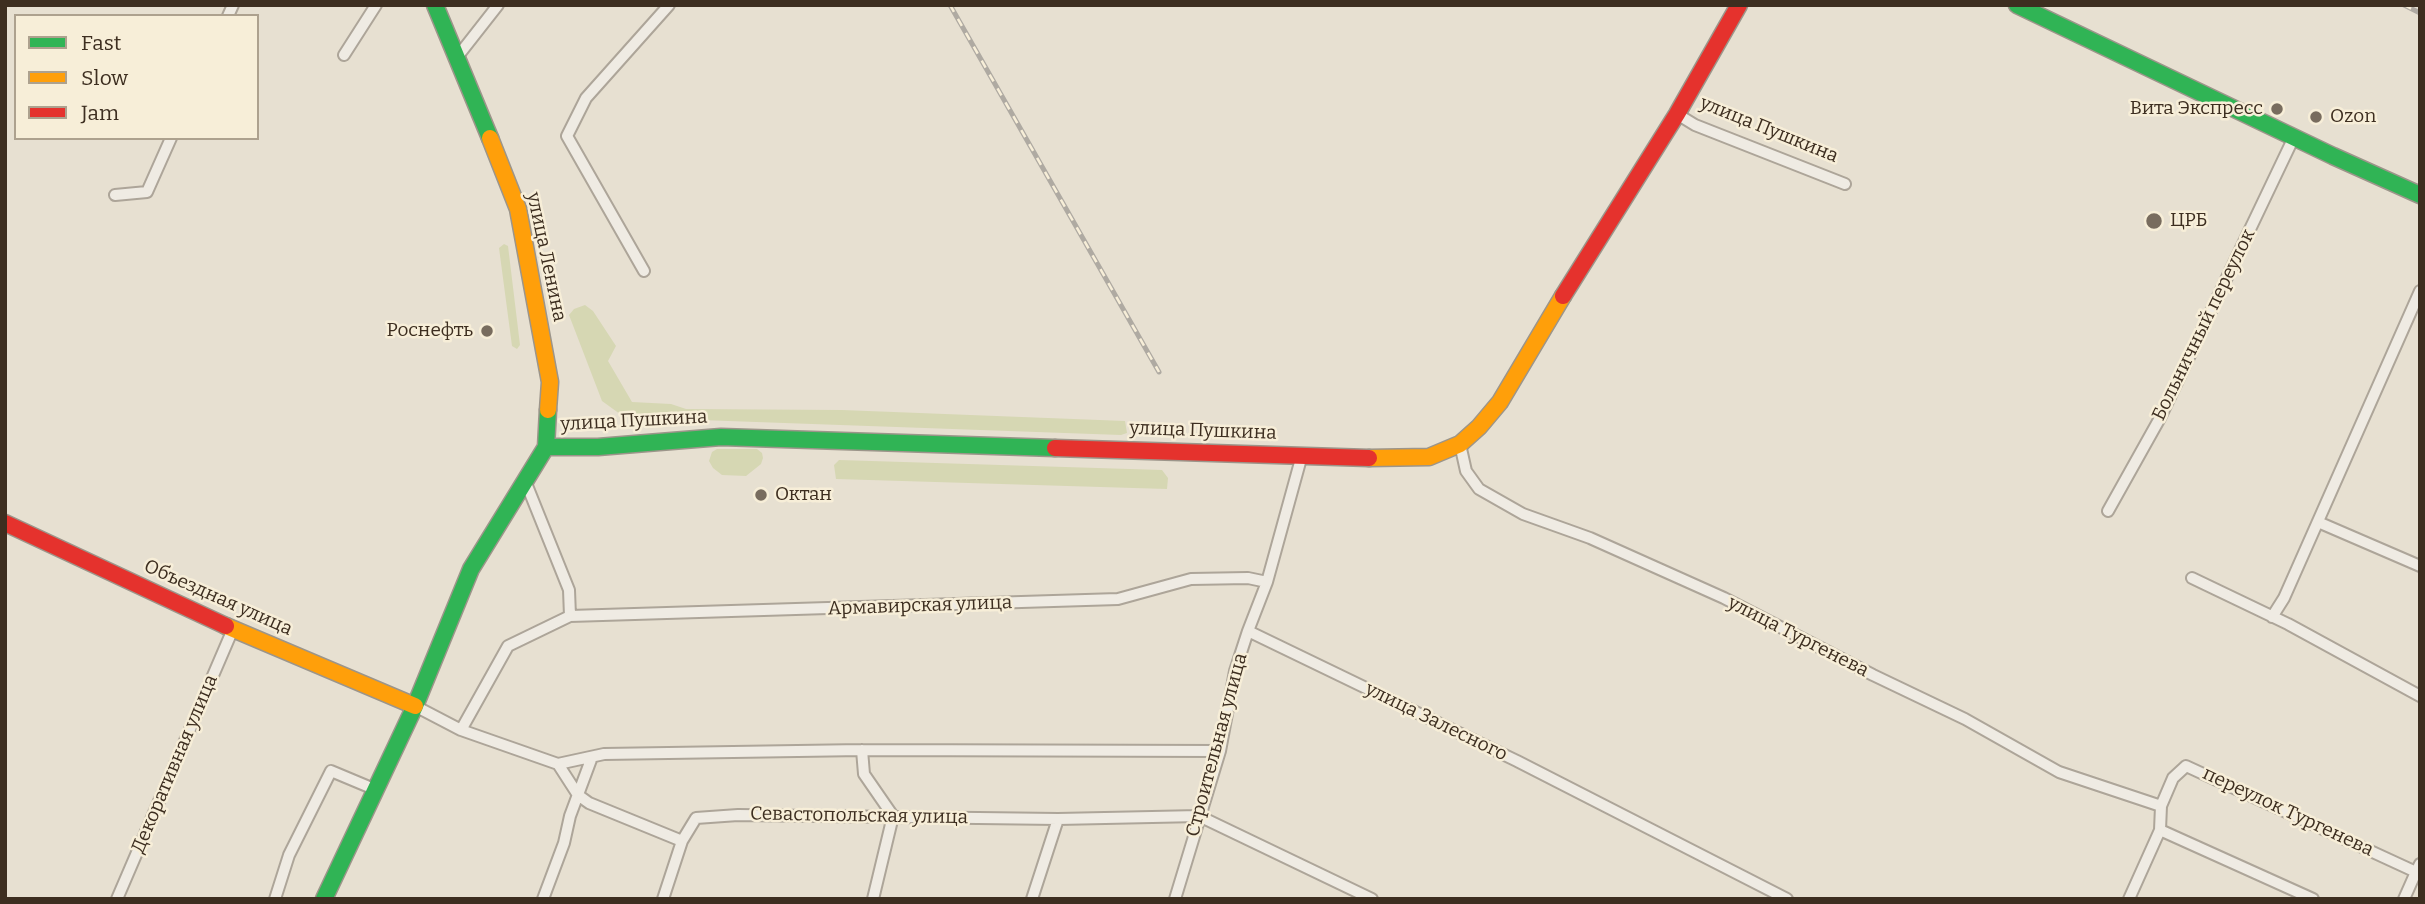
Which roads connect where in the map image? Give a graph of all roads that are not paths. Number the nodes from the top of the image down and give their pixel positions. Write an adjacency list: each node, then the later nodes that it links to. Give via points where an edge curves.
1 (376, 5): 7 (street)
2 (435, 5): 8 (main road, улица Ленина)
3 (498, 5): 8 (street)
4 (669, 5): 15 (street, via 586,98 567,136)
5 (1739, 5): 9 (main road, улица Пушкина)
6 (2017, 5): 10 (main road)
7 (344, 55)
8 (458, 56): 18 (main road, улица Ленина, via 518,209 550,382)
9 (1677, 114): 12 (street, улица Пушкина); 17 (main road, улица Пушкина, via 1500,401)
10 (2294, 136): 14 (main road); 21 (street, Больничный переулок, via 2160,418)
11 (170, 140): 13 (street, via 147,192)
12 (1845, 184)
13 (115, 195)
14 (2420, 195)
15 (644, 271)
16 (2420, 291): 22 (street)
17 (1460, 444): 19 (main road, улица Пушкина, via 1429,457); 40 (street, улица Тургенева, via 1466,471 1479,489 1523,514 1590,538 1724,598 1965,719 2059,772)
18 (546, 447): 19 (main road, улица Пушкина, via 722,438); 20 (main road)
19 (1302, 455): 26 (street)
20 (526, 483): 27 (street, via 569,590); 32 (main road, via 471,569)
21 (2108, 511)
22 (2318, 522): 24 (street); 28 (street)
23 (5, 523): 29 (main road, Объездная улица)
24 (2420, 566)
25 (2192, 578): 28 (street)
26 (1267, 582): 27 (street, Армавирская улица, via 1191,579 1118,599); 30 (street)
27 (570, 617): 33 (street, Армавирская улица, via 508,646)
28 (2272, 617): 31 (street)
29 (233, 629): 32 (main road, Объездная улица); 47 (street, Декоративная улица)
30 (1248, 631): 35 (street, Строительная улица); 56 (street, улица Залесного)
31 (2420, 696)
32 (415, 706): 33 (street); 38 (main road)
33 (461, 730): 37 (street)
34 (862, 751): 35 (street); 36 (street); 41 (street, via 864,774)
35 (1220, 751): 42 (street, Строительная улица)
36 (592, 757): 37 (street); 39 (street)
37 (558, 764): 39 (street)
38 (374, 789): 48 (street, via 331,771 289,855); 49 (main road)
39 (578, 795): 45 (street); 50 (street)
40 (2161, 806): 44 (street, переулок Тургенева); 46 (street, переулок Тургенева, via 2173,778 2186,766)
41 (893, 816): 43 (street, Севастопольская улица); 45 (street, Севастопольская улица, via 696,818); 52 (street)
42 (1199, 816): 43 (street, Севастопольская улица); 54 (street, Строительная улица); 55 (street)
43 (1059, 819): 53 (street)
44 (2160, 830): 57 (street); 58 (street)
45 (682, 841): 51 (street)
46 (2418, 870): 59 (street)
47 (117, 899)
48 (275, 899)
49 (324, 899)
50 (543, 899)
51 (663, 899)
52 (873, 899)
53 (1032, 899)
54 (1175, 899)
55 (1372, 899)
56 (1787, 899)
57 (2129, 899)
58 (2313, 899)
59 (2404, 899)

